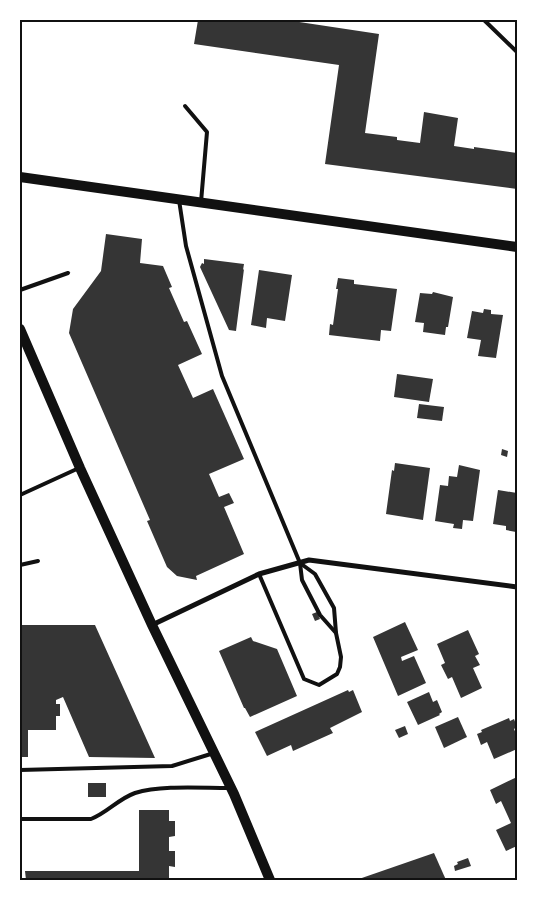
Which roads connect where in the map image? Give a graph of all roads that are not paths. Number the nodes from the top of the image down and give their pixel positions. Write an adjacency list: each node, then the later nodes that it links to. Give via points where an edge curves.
1 (484, 20): 2 (lane)
2 (517, 52)
3 (185, 106): 6 (lane, via 207,132)
4 (20, 177): 5 (main road)
5 (178, 198): 6 (main road); 14 (lane, via 186,246 222,376)
6 (201, 202): 7 (main road)
7 (517, 246)
8 (68, 273): 9 (lane)
9 (20, 290)
10 (20, 329): 11 (main road)
11 (80, 468): 12 (lane); 18 (main road)
12 (20, 495)
13 (38, 561): 15 (lane)
14 (300, 563): 16 (street); 17 (street, via 309,560); 19 (lane, via 302,580 320,615); 19 (lane, via 315,574 334,608)
15 (20, 565)
16 (259, 574): 18 (street); 19 (lane, via 304,679 312,684 319,685 337,674 341,657)
17 (517, 587)
18 (152, 625): 20 (main road)
19 (336, 633)
20 (214, 753): 21 (lane, via 172,766); 22 (main road)
21 (20, 770)
22 (231, 788): 23 (lane, via 154,789 134,794 91,819); 24 (main road)
23 (20, 819)
24 (270, 880)

